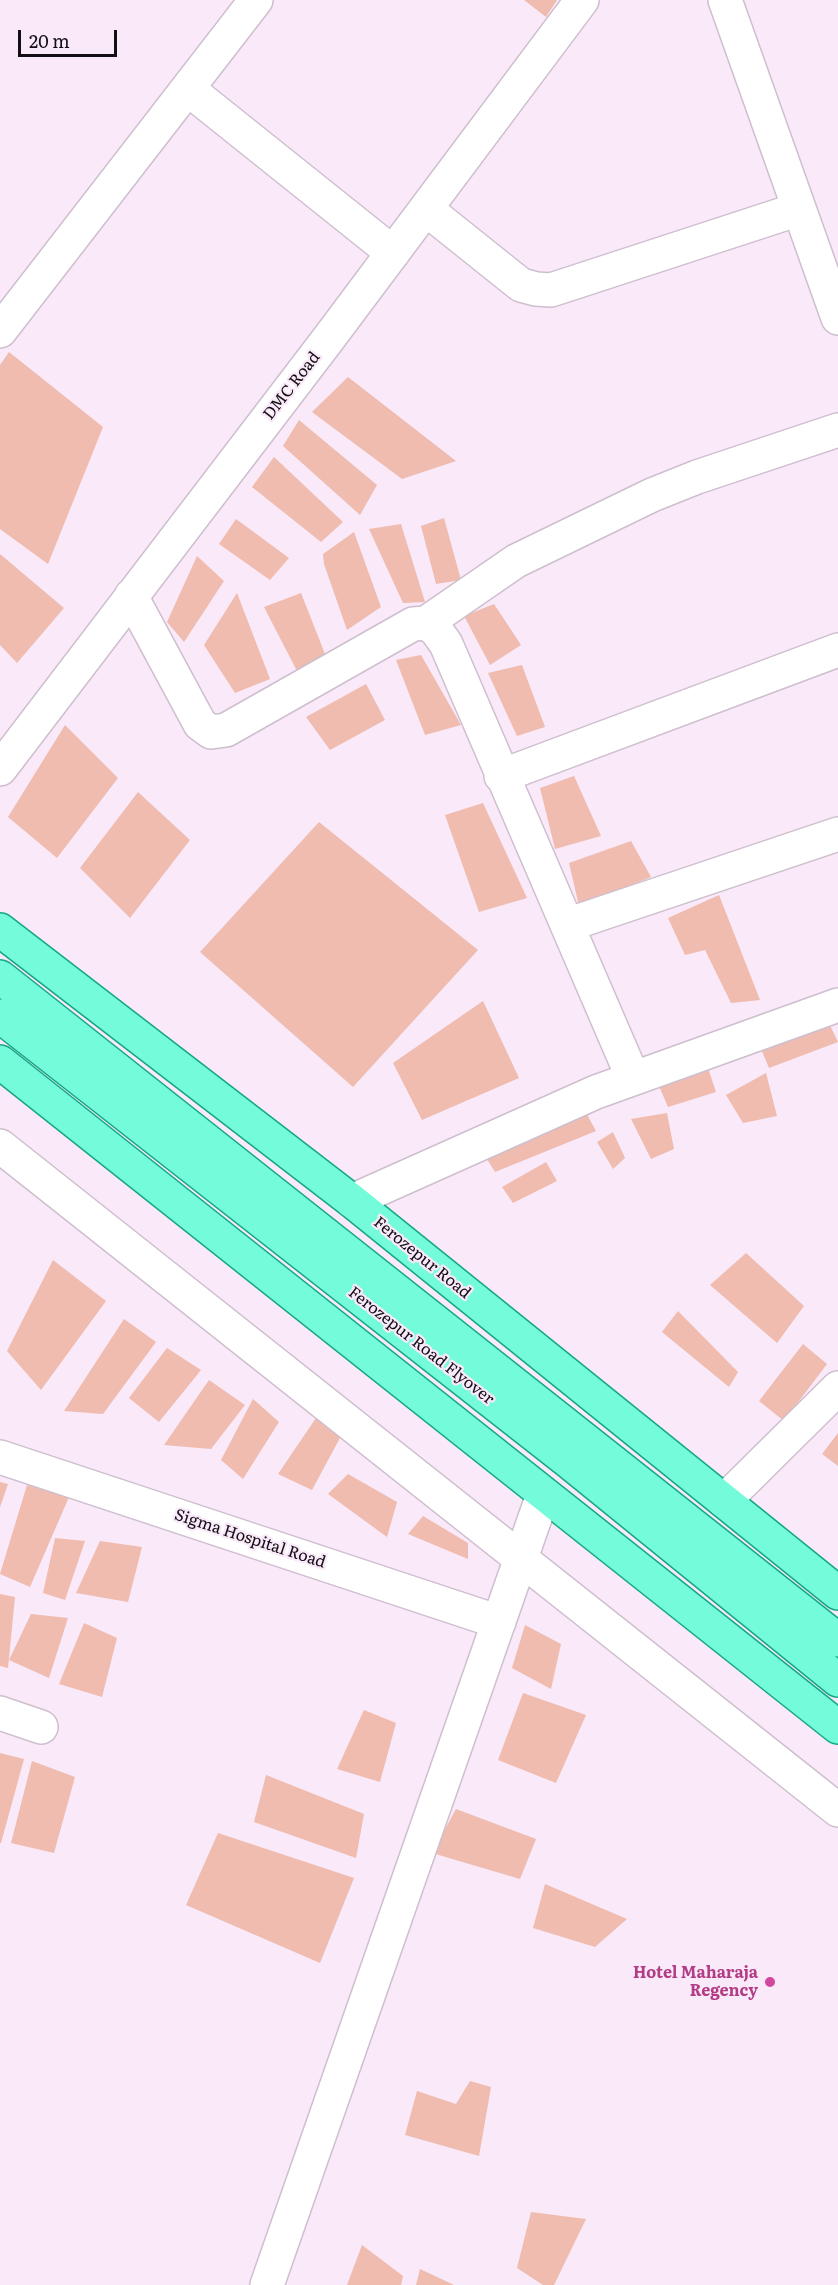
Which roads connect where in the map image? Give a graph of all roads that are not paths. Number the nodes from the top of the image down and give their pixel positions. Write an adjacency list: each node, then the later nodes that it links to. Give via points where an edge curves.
1 (256, 0): 4 (street)
2 (582, 0): 5 (street, DMC Road)
3 (725, 0): 6 (street)
4 (188, 89): 7 (street); 9 (street)
5 (426, 209): 6 (street, via 521,285 551,290); 7 (street, DMC Road)
6 (799, 210): 8 (street)
7 (393, 253): 11 (street, DMC Road)
8 (838, 318)
9 (0, 331)
10 (838, 430): 12 (street, via 652,495 516,561)
11 (131, 596): 12 (street, via 200,724 211,732 226,730 413,624); 14 (street, DMC Road)
12 (426, 623): 15 (street, via 446,644)
13 (838, 650): 15 (street)
14 (0, 769)
15 (501, 776): 17 (street)
16 (838, 834): 17 (street)
17 (567, 925): 23 (street)
18 (0, 930): 25 (main road, Ferozepur Road)
19 (0, 977): 33 (main road, Ferozepur Road Flyover)
20 (838, 1005): 23 (street)
21 (0, 1016): 34 (main road, Ferozepur Road Flyover, via 568,1461)
22 (0, 1062): 28 (main road)
23 (633, 1078): 25 (street)
24 (0, 1146): 30 (street)
25 (352, 1201): 29 (main road, Ferozepur Road)
26 (838, 1388): 29 (street)
27 (0, 1457): 32 (street, Sigma Hospital Road)
28 (543, 1495): 30 (street); 37 (main road)
29 (724, 1501): 31 (main road, Ferozepur Road)
30 (521, 1559): 32 (street); 38 (street)
31 (838, 1593)
32 (500, 1622): 39 (street)
33 (838, 1640)
34 (838, 1680)
35 (0, 1713): 36 (street)
36 (42, 1727)
37 (838, 1727)
38 (838, 1810)
39 (267, 2285)

